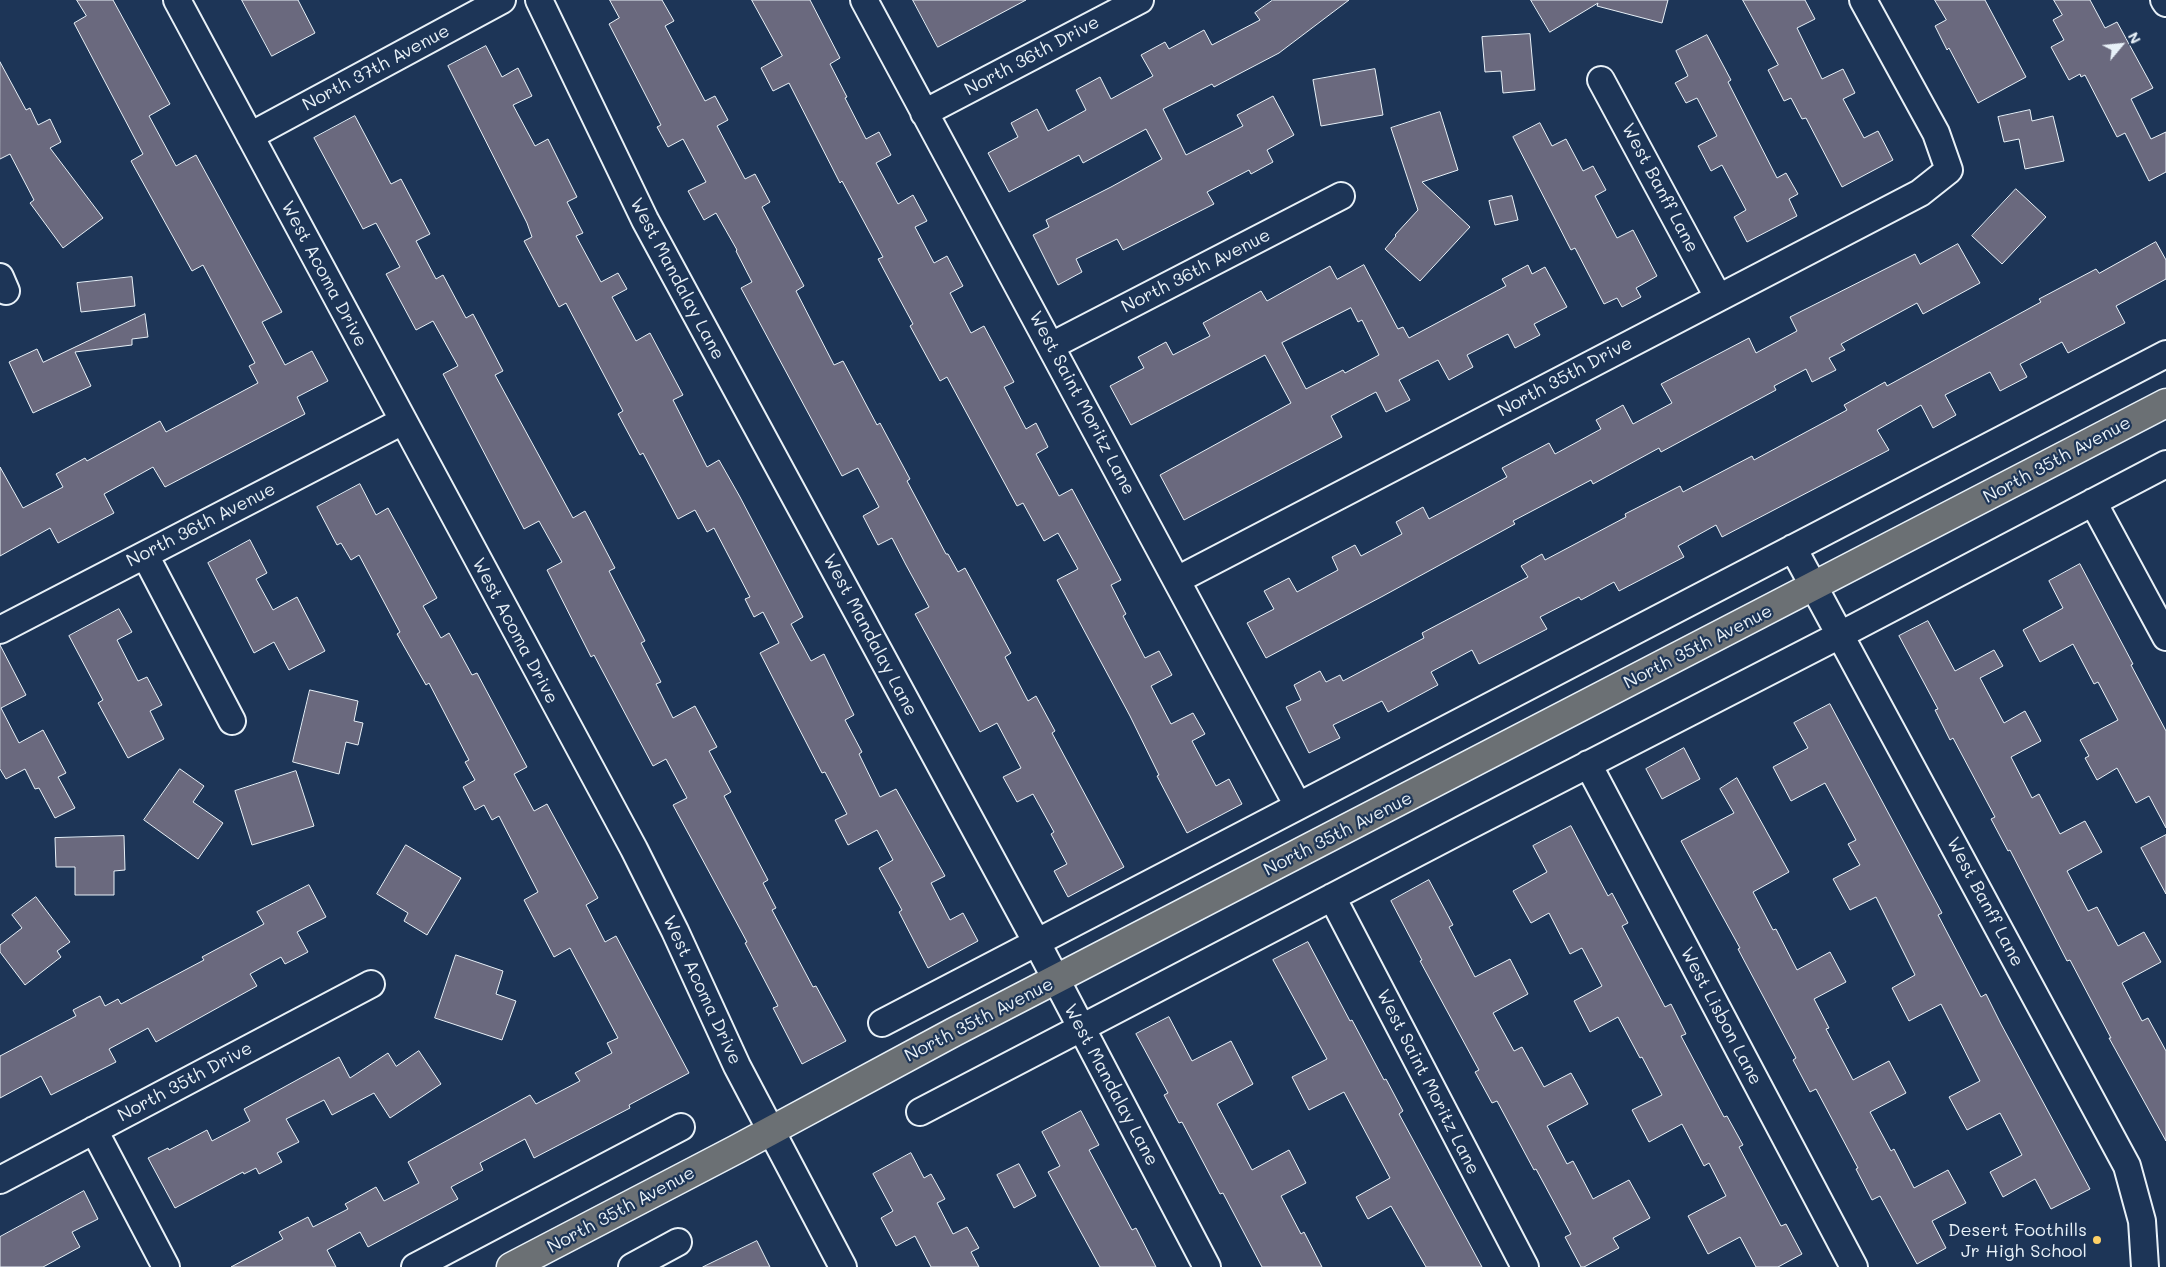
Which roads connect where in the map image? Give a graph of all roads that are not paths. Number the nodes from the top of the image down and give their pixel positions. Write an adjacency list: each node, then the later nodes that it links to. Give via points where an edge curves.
1 (177, 0): 11 (street, West Acoma Drive)
2 (502, 0): 11 (street, North 37th Avenue)
3 (539, 0): 31 (street, West Mandalay Lane, via 645,220)
4 (864, 0): 10 (street, West Saint Moritz Lane)
5 (1140, 0): 10 (street, North 36th Drive)
6 (1863, 0): 13 (street, North 35th Drive, via 1936,133 1949,170 1920,193)
7 (2164, 0): 8 (street)
8 (2166, 3)
9 (1601, 80): 13 (street, West Banff Lane)
10 (924, 113): 14 (street, West Saint Moritz Lane)
11 (250, 136): 17 (street, West Acoma Drive)
12 (1341, 196): 14 (street, North 36th Avenue)
13 (1718, 296): 22 (street, North 35th Drive)
14 (1051, 346): 22 (street, West Saint Moritz Lane)
15 (2166, 354): 20 (street)
16 (2166, 403): 23 (main road, North 35th Avenue)
17 (403, 421): 21 (street, North 36th Avenue); 39 (street, West Acoma Drive, via 634,849)
18 (2166, 464): 19 (street)
19 (2094, 502): 25 (street); 26 (street)
20 (1793, 548): 23 (street, West Banff Lane); 29 (street)
21 (145, 555): 24 (street, North 36th Avenue); 27 (street)
22 (1177, 580): 29 (street, West Saint Moritz Lane)
23 (1814, 587): 25 (street, West Banff Lane); 32 (main road, North 35th Avenue)
24 (0, 630)
25 (1840, 636): 28 (street); 50 (street, West Banff Lane, via 2127,1166 2142,1221)
26 (2166, 637)
27 (232, 721)
28 (1588, 764): 30 (street); 49 (street, West Lisbon Lane)
29 (1298, 806): 31 (street)
30 (1332, 897): 35 (street); 48 (street, West Saint Moritz Lane)
31 (1037, 943): 32 (street, West Mandalay Lane); 34 (street)
32 (1056, 980): 35 (street, West Mandalay Lane); 39 (main road, North 35th Avenue)
33 (371, 984): 38 (street, North 35th Drive)
34 (882, 1023)
35 (1082, 1028): 36 (street); 47 (street, West Mandalay Lane)
36 (920, 1112)
37 (681, 1127): 43 (street)
38 (94, 1130): 40 (street, North 35th Drive); 42 (street)
39 (771, 1131): 44 (main road, North 35th Avenue); 46 (street, West Acoma Drive)
40 (0, 1180)
41 (678, 1242): 45 (street)
42 (166, 1267)
43 (415, 1267)
44 (512, 1267)
45 (632, 1267)
46 (843, 1267)
47 (1207, 1267)
48 (1524, 1267)
49 (1854, 1267)
50 (2145, 1267)

